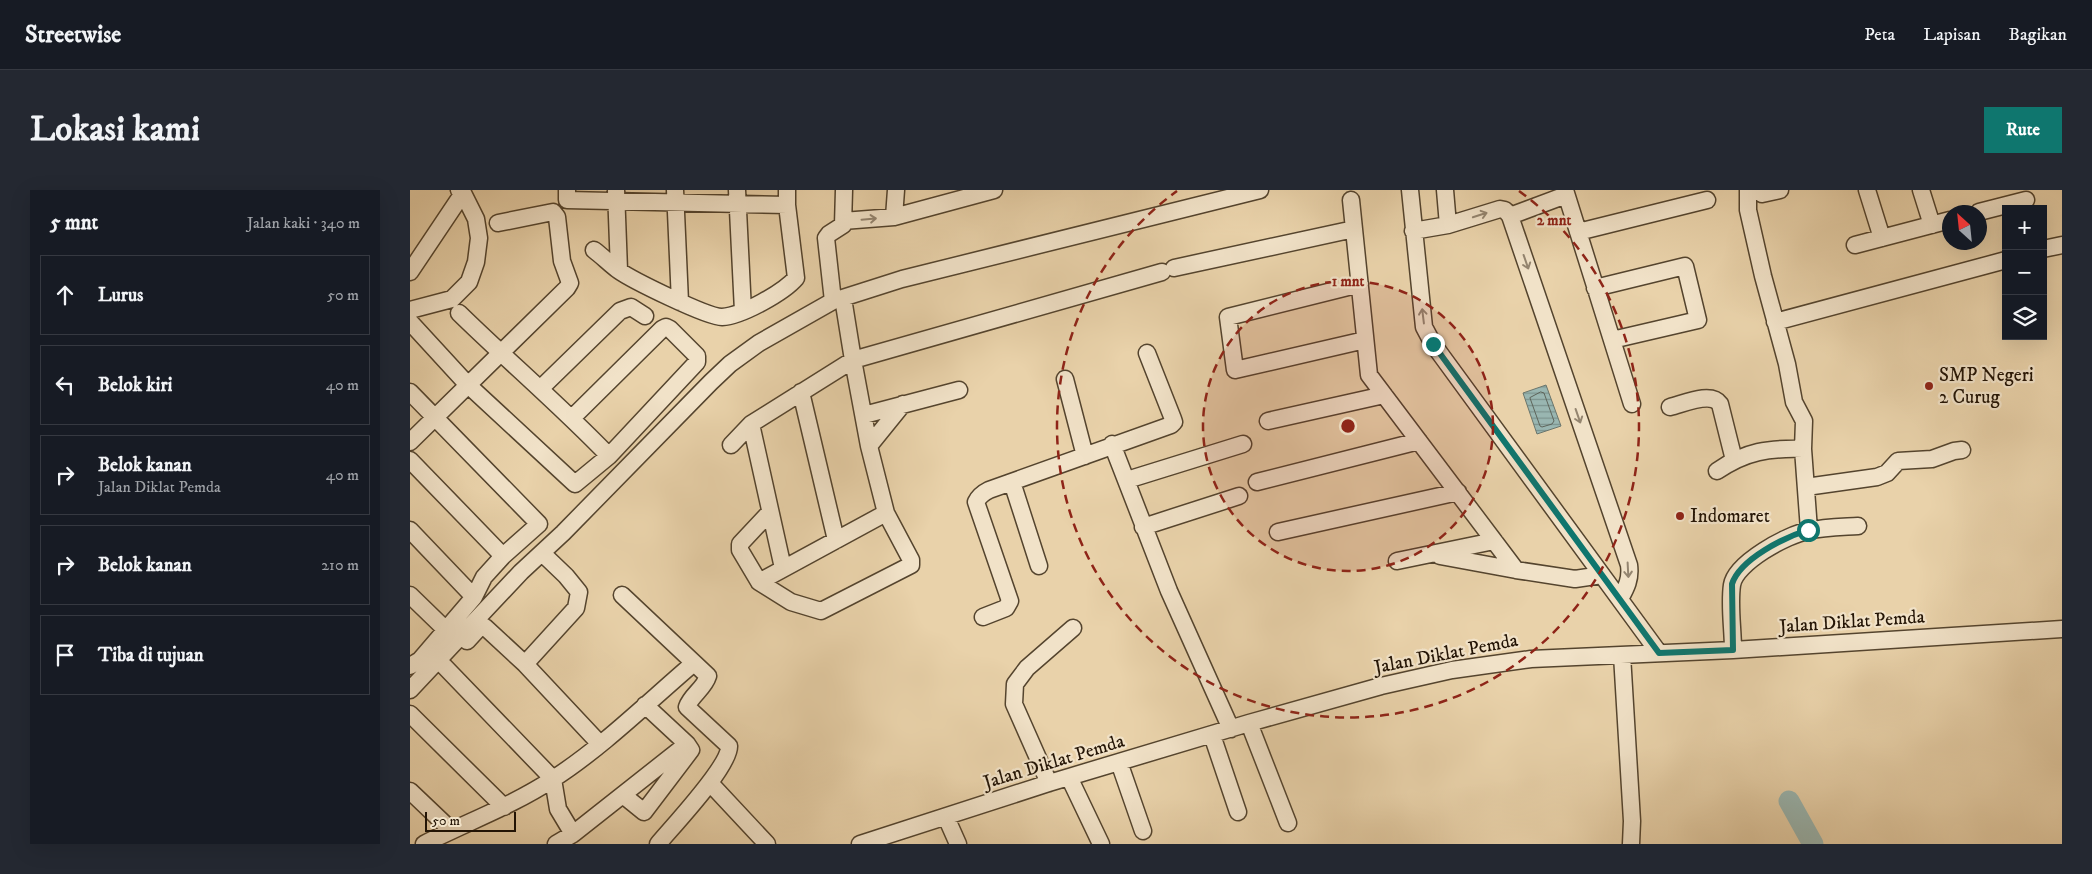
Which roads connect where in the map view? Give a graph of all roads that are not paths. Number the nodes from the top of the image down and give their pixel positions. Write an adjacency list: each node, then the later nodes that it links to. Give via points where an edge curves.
1 (566, 190): 14 (street, via 567,200)
2 (844, 190): 25 (street)
3 (896, 190): 24 (street)
4 (994, 190): 24 (street)
5 (1260, 190): 43 (street, via 912,277)
6 (1410, 190): 31 (street)
7 (1445, 190): 29 (street)
8 (1780, 190): 13 (street)
9 (1867, 190): 33 (street)
10 (1921, 190): 28 (street)
11 (461, 192): 40 (street); 45 (street, via 476,219 479,238 469,282 452,298)
12 (1565, 192): 18 (street); 32 (street)
13 (1755, 192): 50 (street, via 1748,210)
14 (616, 195): 15 (street); 39 (street)
15 (675, 196): 16 (street); 44 (street)
16 (738, 197): 17 (street); 46 (street)
17 (787, 197): 46 (street, via 796,278 789,286)
18 (1537, 197): 23 (street)
19 (1351, 200): 30 (street)
20 (1707, 200): 32 (street)
21 (2026, 200): 22 (street)
22 (1987, 210)
23 (1510, 216): 29 (street, one-way to 23, via 1500,209); 111 (street, one-way to 111, via 1629,565 1628,583)
24 (894, 217): 25 (street, one-way to 24)
25 (843, 222): 43 (street, via 826,238)
26 (1942, 222): 28 (street)
27 (498, 223): 54 (street, via 553,212 557,217 562,261 570,283)
28 (1932, 225): 33 (street)
29 (1445, 226): 31 (street)
30 (1354, 229): 41 (street); 55 (street, via 1168,270)
31 (1416, 230): 106 (street, one-way to 31, via 1433,344 1424,327)
32 (1578, 232): 42 (street)
33 (1882, 238): 34 (street)
34 (1855, 245)
35 (2062, 245): 36 (street)
36 (2047, 249)
37 (594, 250): 39 (street)
38 (2002, 261): 50 (street)
39 (619, 270): 44 (street)
40 (410, 272)
41 (1360, 284): 51 (street); 51 (street, via 1228,316 1235,370)
42 (1595, 288): 52 (street); 52 (street, via 1685,266 1698,320)
43 (838, 299): 55 (street); 99 (street, via 759,343 730,364)
44 (680, 302): 46 (street, via 720,317)
45 (410, 310)
46 (743, 311)
47 (459, 313): 54 (street)
48 (645, 316): 58 (street, via 631,307 620,311)
49 (410, 322): 57 (street)
50 (1775, 322): 77 (street, via 1794,402 1804,421)
51 (1366, 340): 62 (street, via 1369,375)
52 (1612, 340): 64 (street)
53 (1147, 353): 73 (street, via 1174,422)
54 (501, 354): 57 (street); 58 (street)
55 (853, 360): 61 (street); 66 (street)
56 (1065, 379): 80 (street)
57 (467, 384): 67 (street); 79 (street, via 575,484)
58 (541, 388): 68 (street)
59 (959, 390): 63 (street)
60 (410, 392): 67 (street)
61 (802, 392): 70 (street); 97 (street)
62 (1384, 395): 69 (street); 71 (street)
63 (903, 404): 66 (street); 76 (street)
64 (1632, 404)
65 (1670, 407): 82 (street, via 1703,399 1717,400)
66 (864, 415): 76 (street)
67 (435, 416): 72 (street); 101 (street, via 539,524)
68 (572, 418): 79 (street); 79 (street, via 662,329 670,329 696,353 697,362)
69 (1268, 421)
70 (750, 424): 75 (street); 90 (street)
71 (1419, 441): 86 (street); 88 (street)
72 (410, 442)
73 (1112, 444): 80 (street); 84 (street)
74 (1243, 444): 84 (street)
75 (731, 445)
76 (869, 446): 91 (street)
77 (1803, 449): 82 (street, via 1775,448); 87 (street)
78 (1962, 450): 87 (street, via 1932,459 1898,461 1887,473 1877,477)
79 (609, 456)
80 (1085, 456): 85 (street)
81 (410, 460): 101 (street)
82 (1734, 460): 83 (street)
83 (1717, 471)
84 (1127, 480): 93 (street)
85 (1012, 482): 103 (street); 112 (street, via 983,493 976,502 1010,601 1006,608)
86 (1257, 482)
87 (1806, 487): 95 (street)
88 (1458, 492): 96 (street); 98 (street)
89 (1239, 496): 93 (street)
90 (770, 512): 104 (street); 107 (street, via 740,544 740,550)
91 (886, 513): 97 (street); 107 (street, via 911,560 906,569 821,611 790,602)
92 (1858, 526): 95 (street)
93 (1143, 527): 128 (street)
94 (410, 530): 110 (street)
95 (1808, 530): 116 (street, via 1758,555 1734,577)
96 (1278, 532)
97 (836, 540): 104 (street)
98 (1494, 541): 100 (street); 105 (street)
99 (542, 553): 119 (street, via 579,592 576,608); 123 (street, via 470,624)
100 (1430, 554): 102 (street); 105 (street)
101 (504, 556): 110 (street, via 482,580)
102 (1397, 561)
103 (1039, 566)
104 (783, 568): 107 (street)
105 (1516, 570): 106 (street, via 1575,579)
106 (1602, 575): 111 (street)
107 (759, 582)
108 (410, 595): 114 (street)
109 (622, 595): 135 (street, via 708,676 687,707 729,746 729,753)
110 (474, 596): 114 (street)
111 (1620, 599): 117 (street)
112 (982, 617)
113 (1073, 628): 136 (street, via 1027,668 1015,684 1013,695)
114 (445, 629): 120 (street, via 420,660)
115 (2062, 629): 116 (street, Jalan Diklat Pemda)
116 (1733, 650): 117 (street, Jalan Diklat Pemda)
117 (1659, 653): 118 (street, Jalan Diklat Pemda)
118 (1622, 655): 127 (street, Jalan Diklat Pemda, via 1531,658 1452,670); 154 (street)
119 (525, 664): 121 (street, via 485,627 478,629); 130 (street)
120 (410, 666)
121 (444, 666): 124 (street); 134 (street)
122 (688, 668): 125 (street)
123 (410, 690)
124 (410, 703)
125 (645, 705): 130 (street); 131 (street)
126 (410, 714): 139 (street)
127 (1249, 723): 128 (street, Jalan Diklat Pemda); 142 (street)
128 (1232, 729): 129 (street, Jalan Diklat Pemda)
129 (1212, 735): 132 (street, Jalan Diklat Pemda); 140 (street)
130 (600, 744): 134 (street)
131 (687, 744): 138 (street); 138 (street, via 691,750 644,812)
132 (1119, 762): 133 (street, Jalan Diklat Pemda); 144 (street)
133 (1069, 777): 136 (street, Jalan Diklat Pemda); 153 (street)
134 (553, 779): 139 (street); 145 (street, via 558,809)
135 (710, 783): 149 (street); 150 (street)
136 (1049, 783): 141 (street, Jalan Diklat Pemda)
137 (410, 791): 143 (street)
138 (623, 795): 145 (street)
139 (504, 807): 143 (street)
140 (1238, 812)
141 (946, 816): 146 (street, Jalan Diklat Pemda); 152 (street)
142 (1288, 823)
143 (451, 830): 147 (street)
144 (1143, 831)
145 (573, 834): 148 (street)
146 (900, 838): 151 (street, Jalan Diklat Pemda)
147 (424, 844)
148 (556, 844)
149 (658, 844)
150 (767, 844)
151 (860, 844)
152 (958, 844)
153 (1101, 844)
154 (1631, 844)

